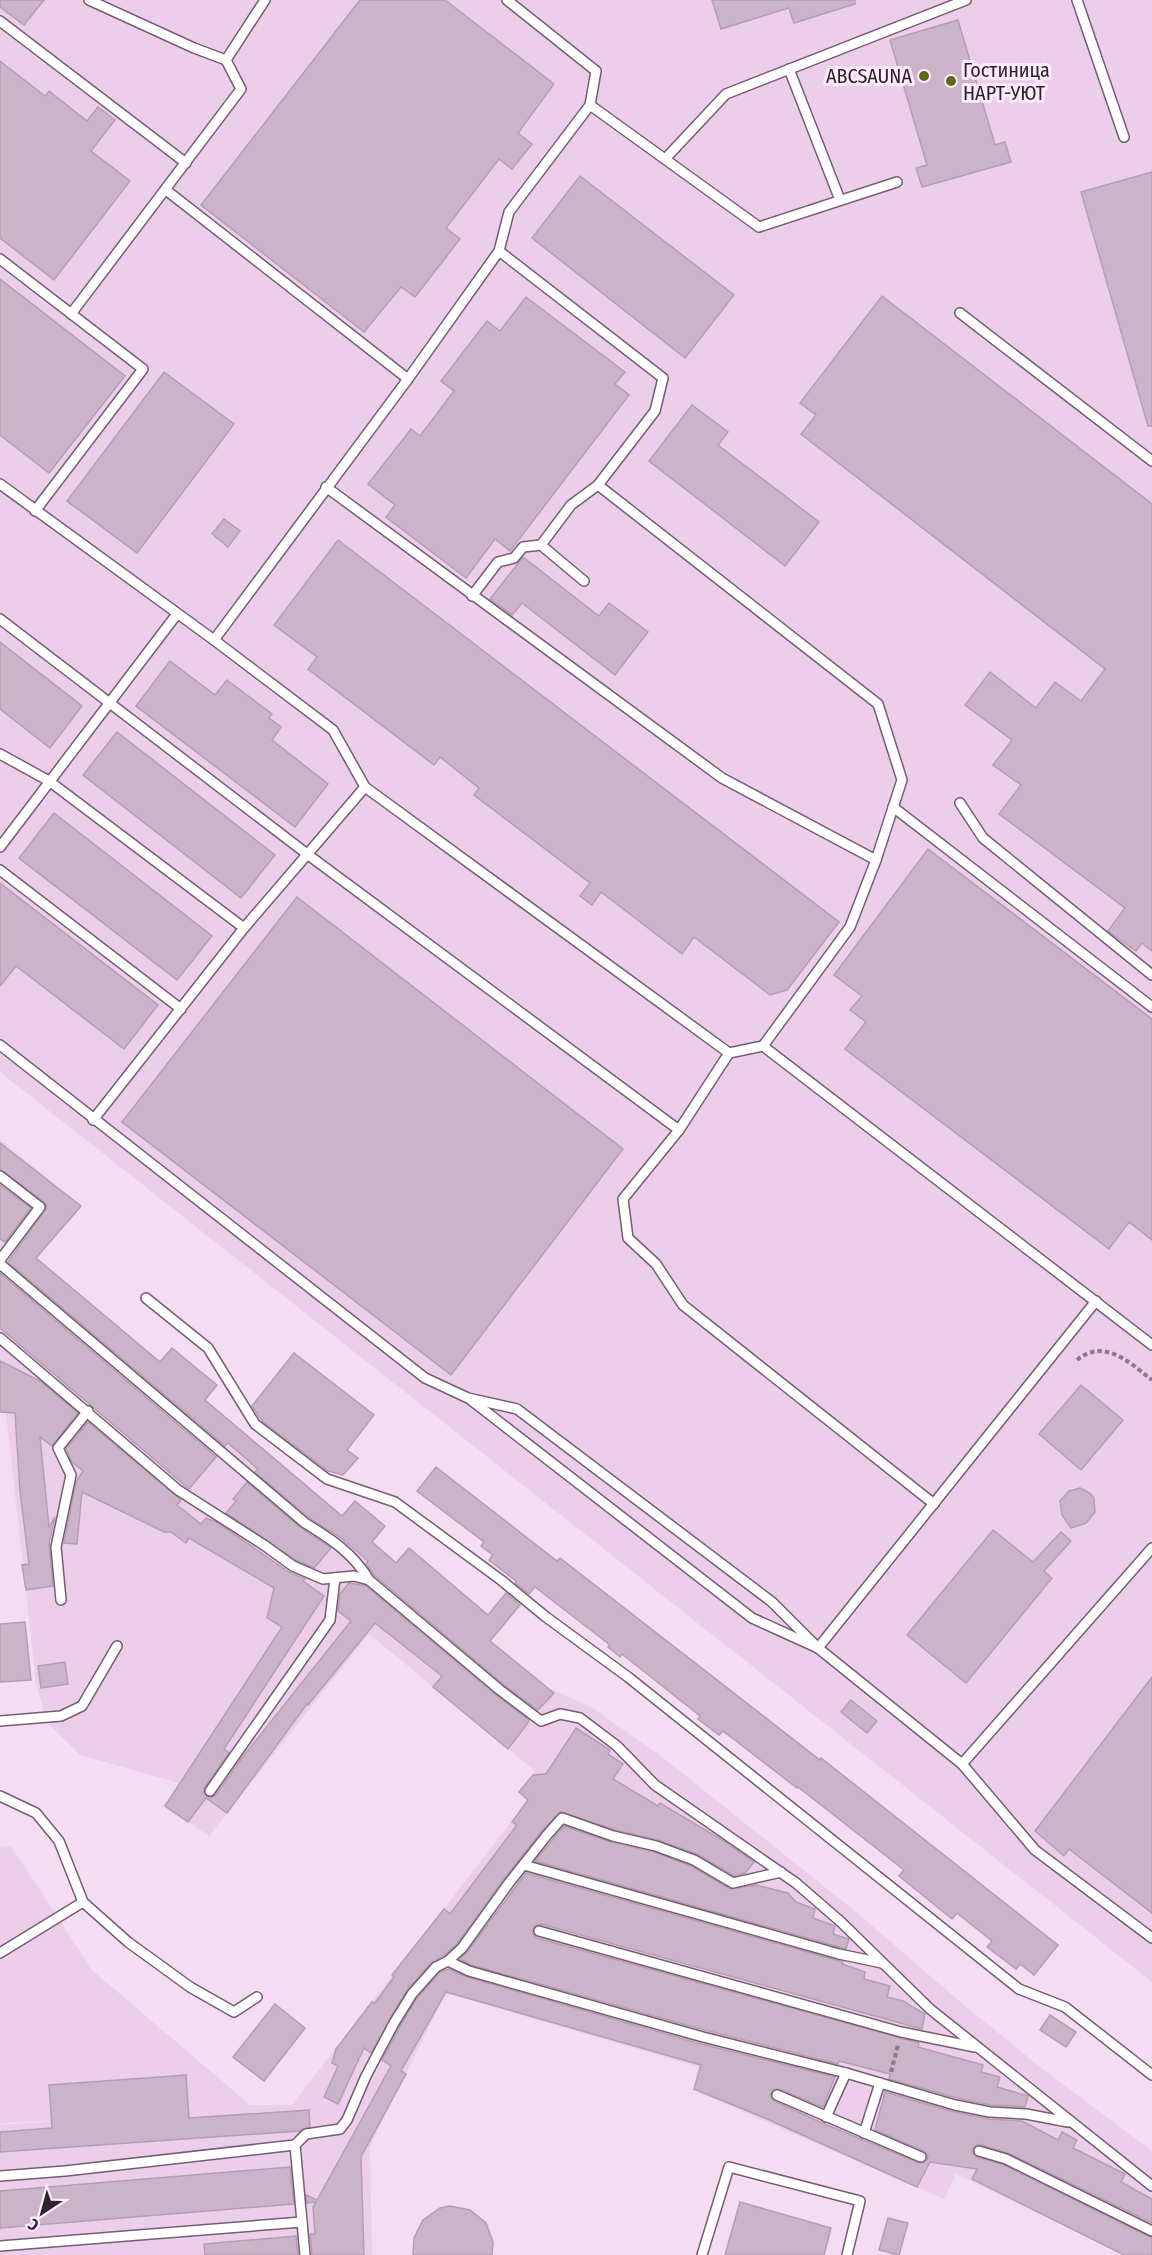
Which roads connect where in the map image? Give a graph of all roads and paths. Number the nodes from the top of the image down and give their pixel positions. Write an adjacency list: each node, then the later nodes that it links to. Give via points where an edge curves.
1 (89, 0): 7 (lane)
2 (265, 0): 7 (lane)
3 (966, 0): 8 (lane)
4 (1077, 0): 10 (lane)
5 (507, 1): 9 (lane, via 596,71)
6 (0, 21): 12 (lane)
7 (226, 60): 12 (lane, via 241,89)
8 (789, 69): 11 (lane, via 726,94); 15 (lane)
9 (590, 105): 11 (lane); 16 (lane, via 509,212)
10 (1124, 137)
11 (665, 159): 15 (lane, via 759,227)
12 (186, 163): 14 (lane)
13 (897, 182): 15 (lane)
14 (166, 190): 19 (lane); 20 (lane)
15 (840, 201)
16 (499, 251): 20 (lane); 23 (lane, via 663,378 655,411)
17 (0, 259): 19 (lane)
18 (960, 313): 21 (lane)
19 (71, 314): 25 (lane, via 143,369)
20 (408, 379): 24 (lane)
21 (1152, 461)
22 (0, 484): 25 (lane)
23 (598, 484): 26 (lane, via 571,505); 37 (lane, via 878,704 902,780)
24 (326, 487): 28 (lane); 31 (lane)
25 (34, 511): 29 (lane)
26 (541, 545): 27 (lane); 28 (lane, via 523,547 514,558 498,562)
27 (584, 581)
28 (472, 596): 40 (lane, via 722,778)
29 (177, 614): 31 (lane); 32 (lane)
30 (0, 620): 32 (lane)
31 (214, 640): 35 (lane, via 333,730)
32 (109, 705): 34 (lane); 39 (lane)
33 (0, 754): 34 (lane)
34 (49, 781): 38 (lane); 42 (lane)
35 (364, 788): 39 (lane); 48 (lane)
36 (960, 803): 43 (lane, via 983,838)
37 (893, 807): 40 (lane); 44 (lane)
38 (0, 847)
39 (307, 854): 42 (lane); 50 (lane)
40 (876, 860): 47 (lane, via 850,927)
41 (0, 870): 45 (lane)
42 (244, 928): 45 (lane)
43 (1152, 975)
44 (1152, 1007)
45 (181, 1009): 49 (lane)
46 (0, 1045): 49 (lane)
47 (763, 1046): 48 (lane); 54 (lane)
48 (729, 1053): 50 (lane)
49 (93, 1120): 59 (lane, via 425,1378)
50 (679, 1130): 61 (lane, via 623,1199 628,1238 656,1264 683,1305)
51 (0, 1176): 52 (lane, via 40,1207)
52 (0, 1262): 64 (lane, via 305,1522 333,1541 358,1563)
53 (146, 1298): 84 (lane, via 208,1348 255,1424 327,1479 395,1502 628,1677 1019,1989 1065,2007)
54 (1096, 1301): 56 (lane); 61 (lane)
55 (0, 1341): 60 (lane)
56 (1152, 1345)
57 (1077, 1360): 58 (path, via 1092,1353 1113,1353)
58 (1151, 1378)
59 (468, 1398): 67 (lane, via 752,1618); 67 (lane, via 517,1409 772,1602)
60 (88, 1411): 63 (lane, via 178,1490 293,1566 323,1579); 65 (lane, via 58,1448 71,1475 56,1547)
61 (934, 1504): 67 (lane)
62 (1152, 1548): 69 (lane)
63 (335, 1578): 64 (lane, via 354,1576); 70 (lane, via 330,1620)
64 (369, 1580): 73 (lane, via 541,1721 560,1714 580,1718 617,1746 655,1785)
65 (61, 1600)
66 (117, 1646): 68 (lane, via 82,1706 62,1716)
67 (818, 1648): 69 (lane)
68 (0, 1721)
69 (963, 1764): 76 (lane, via 1035,1850)
70 (210, 1791)
71 (0, 1797): 74 (lane, via 36,1813 59,1841)
72 (524, 1865): 73 (lane, via 562,1818 694,1860 733,1884); 78 (lane); 79 (lane, via 839,1954)
73 (781, 1872): 79 (lane)
74 (83, 1902): 77 (lane); 80 (lane, via 128,1942 190,1987 234,2012)
75 (539, 1931): 81 (lane)
76 (1152, 1938)
77 (0, 1953)
78 (448, 1961): 83 (lane, via 469,1971 703,2037); 90 (lane, via 436,1967 412,1994 366,2076 347,2120 340,2128 306,2134)
79 (882, 1962): 82 (lane, via 930,2009)
80 (257, 1997)
81 (901, 2032): 82 (lane); 85 (path)
82 (977, 2047): 88 (lane)
83 (846, 2073): 85 (lane); 87 (lane)
84 (1152, 2075)
85 (884, 2084): 88 (lane, via 979,2110); 89 (lane)
86 (777, 2095): 87 (lane)
87 (826, 2117): 89 (lane)
88 (1070, 2123): 94 (lane)
89 (864, 2133): 92 (lane)
90 (295, 2145): 93 (lane); 95 (lane)
91 (979, 2151): 96 (lane, via 1006,2159)
92 (921, 2157)
93 (0, 2176)
94 (1152, 2186)
95 (302, 2222): 97 (lane); 98 (lane)
96 (1152, 2231)
97 (0, 2246)
98 (305, 2255)
99 (702, 2255): 100 (lane, via 729,2167 860,2200)
100 (847, 2255)

